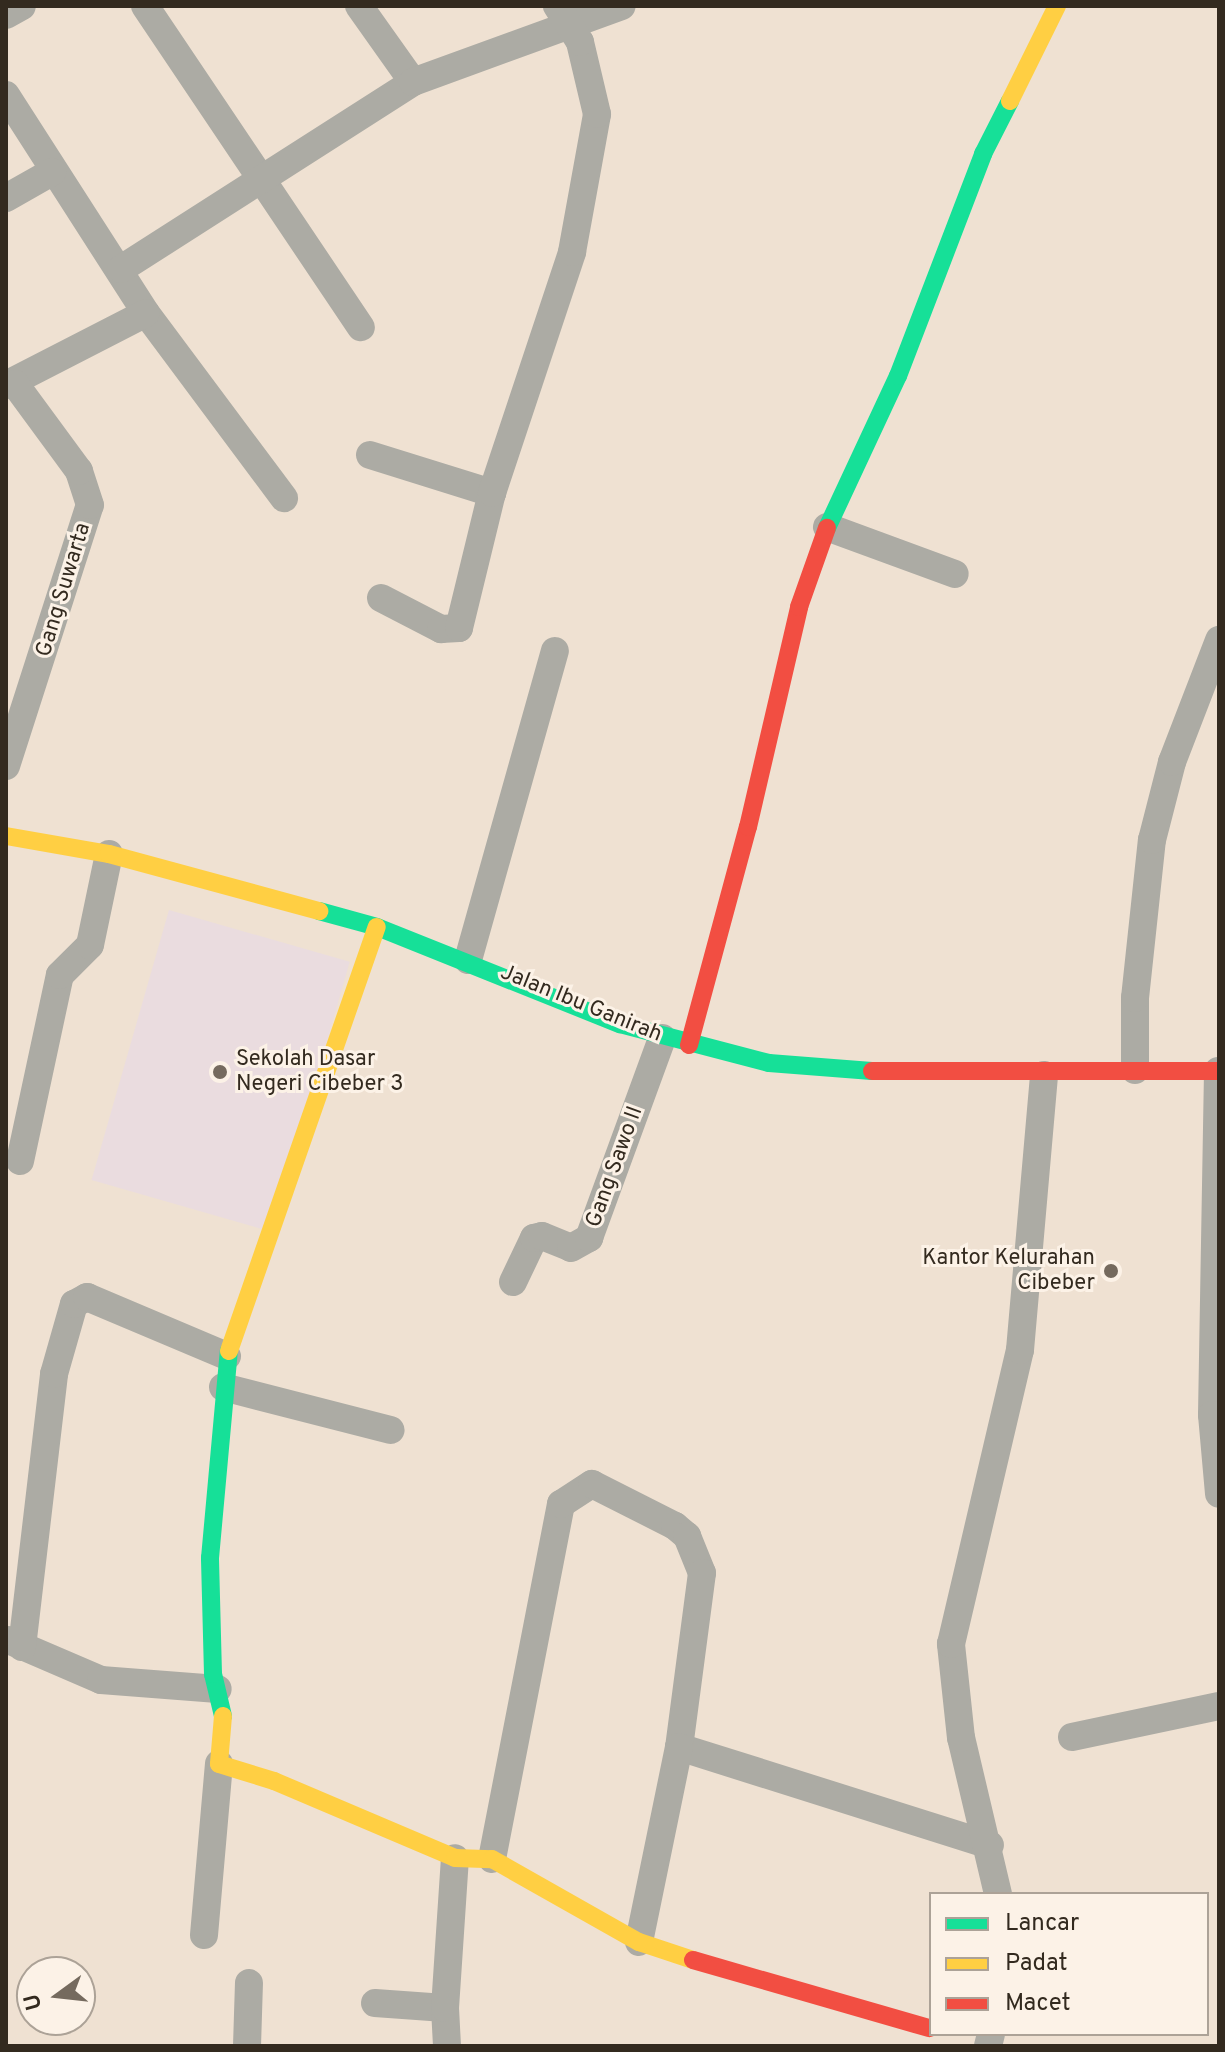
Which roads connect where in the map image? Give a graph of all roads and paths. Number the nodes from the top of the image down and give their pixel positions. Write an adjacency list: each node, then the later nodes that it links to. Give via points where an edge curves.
1 (22, 6): 7 (street)
2 (145, 6): 11 (street)
3 (359, 6): 8 (street)
4 (622, 6): 6 (street)
5 (1057, 6): 20 (street, via 983,154 898,376)
6 (563, 14): 8 (street); 18 (street, via 591,72 597,114 588,185 572,252)
7 (6, 15)
8 (413, 82): 11 (street)
9 (9, 106): 10 (street)
10 (52, 172): 12 (street); 13 (street)
11 (262, 181): 13 (street); 15 (street)
12 (6, 198)
13 (121, 269): 14 (street)
14 (146, 313): 16 (street); 19 (street)
15 (361, 327)
16 (10, 384): 25 (street, Gang Suwarta, via 79,471 90,505)
17 (370, 455): 18 (street)
18 (492, 493): 22 (street, via 459,628 441,629)
19 (284, 498)
20 (827, 527): 21 (street); 31 (street, via 799,607)
21 (955, 574)
22 (381, 598)
23 (1219, 640): 32 (street, via 1172,762 1152,840 1135,998)
24 (555, 651): 29 (street)
25 (6, 766)
26 (6, 836): 27 (street, Jalan Ibu Ganirah)
27 (109, 854): 28 (street, Jalan Ibu Ganirah); 35 (street, via 90,945 60,975)
28 (377, 927): 29 (street, Jalan Ibu Ganirah); 37 (street)
29 (468, 960): 30 (street, Jalan Ibu Ganirah)
30 (662, 1038): 31 (street, Jalan Ibu Ganirah); 36 (street, Gang Sawo II, via 589,1238 571,1248 542,1236 534,1238)
31 (689, 1045): 34 (street, Jalan Ibu Ganirah, via 769,1063 849,1071)
32 (1135, 1070): 33 (street, Jalan Ibu Ganirah); 34 (street, Jalan Ibu Ganirah)
33 (1218, 1071): 40 (street, via 1212,1415)
34 (1044, 1075): 47 (street, via 1020,1350 951,1644 961,1738)
35 (20, 1161)
36 (513, 1282)
37 (227, 1356): 38 (street); 41 (street, via 87,1297 74,1304 54,1374)
38 (223, 1387): 39 (street); 42 (street, via 209,1607)
39 (391, 1430)
40 (1219, 1494)
41 (14, 1643): 42 (street, via 101,1680)
42 (218, 1689): 46 (street, via 223,1710)
43 (1219, 1706): 44 (street)
44 (1072, 1737)
45 (679, 1747): 47 (street); 49 (street, via 702,1573 698,1556 675,1526 592,1484 561,1504); 52 (street)
46 (219, 1764): 48 (street, via 274,1781); 51 (street)
47 (990, 1845): 50 (street)
48 (455, 1858): 49 (street); 55 (street)
49 (492, 1859): 52 (street)
50 (998, 1892)
51 (204, 1935)
52 (639, 1942): 56 (street, via 768,1986)
53 (249, 1983): 57 (street)
54 (375, 2003): 55 (street)
55 (445, 2008): 58 (street)
56 (929, 2028)
57 (247, 2046)
58 (447, 2046)

